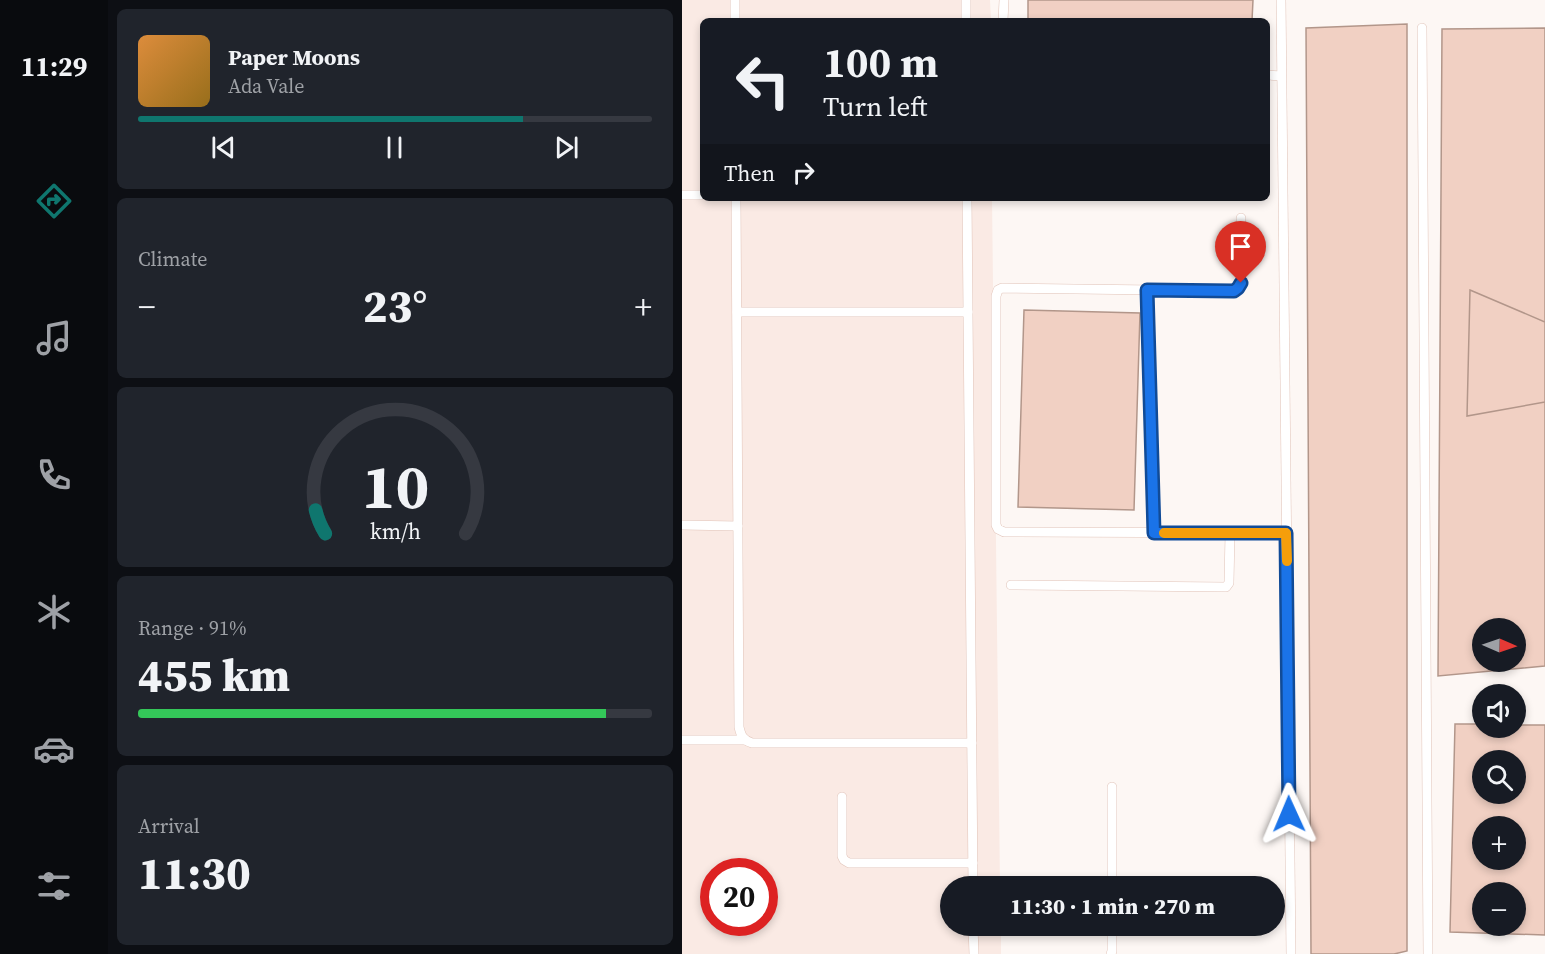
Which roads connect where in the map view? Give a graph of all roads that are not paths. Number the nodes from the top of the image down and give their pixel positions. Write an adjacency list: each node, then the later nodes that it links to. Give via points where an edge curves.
1 (735, 0): 5 (lane)
2 (966, 0): 6 (lane)
3 (1004, 0): 7 (lane)
4 (1281, 0): 10 (lane)
5 (735, 18)
6 (966, 18)
7 (1003, 18)
8 (1422, 28): 38 (lane)
9 (1270, 75): 10 (lane)
10 (1281, 76): 23 (lane)
11 (682, 195): 12 (lane)
12 (700, 195)
13 (736, 201): 17 (lane)
14 (967, 201): 18 (lane)
15 (1241, 218): 16 (lane, via 1238,288)
16 (1147, 290): 21 (lane); 21 (lane, via 998,290 996,525 1004,532)
17 (737, 312): 18 (lane); 20 (lane)
18 (967, 312): 27 (lane)
19 (682, 525): 20 (lane)
20 (738, 526): 25 (lane, via 739,727)
21 (1154, 533): 22 (lane)
22 (1230, 533): 23 (lane); 24 (lane, via 1230,583 1226,587)
23 (1286, 533): 37 (lane)
24 (1011, 585)
25 (744, 740): 26 (lane); 27 (lane)
26 (682, 741)
27 (972, 743): 30 (lane)
28 (1112, 787): 32 (lane)
29 (842, 797): 30 (lane, via 842,856 849,863)
30 (973, 863): 31 (lane)
31 (973, 876)
32 (1112, 876)
33 (973, 936): 35 (lane)
34 (1112, 936): 36 (lane)
35 (974, 954)
36 (1111, 954)
37 (1291, 954)
38 (1428, 954)

